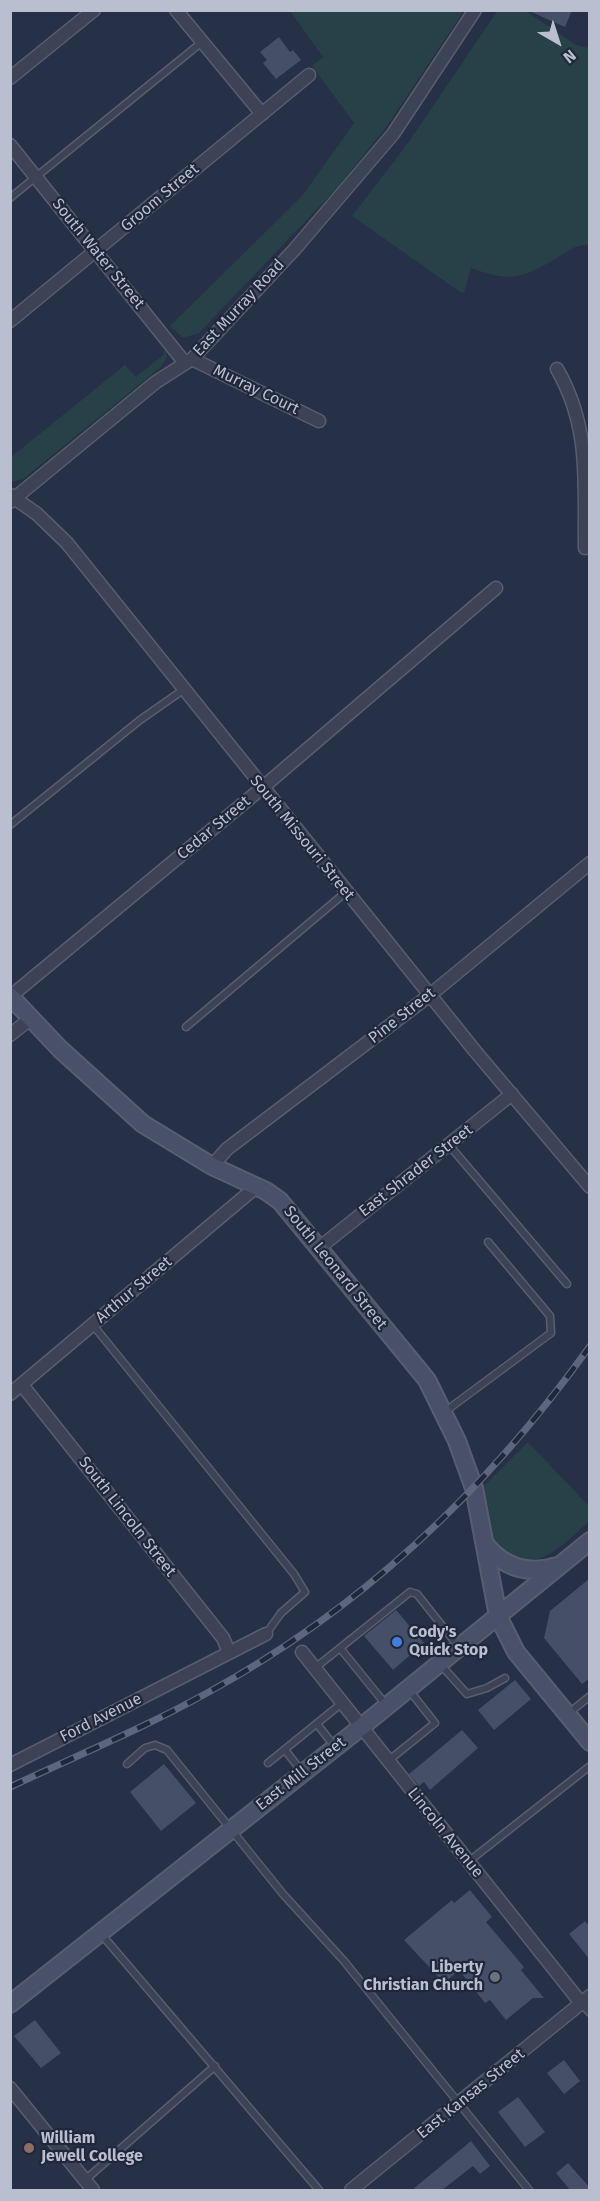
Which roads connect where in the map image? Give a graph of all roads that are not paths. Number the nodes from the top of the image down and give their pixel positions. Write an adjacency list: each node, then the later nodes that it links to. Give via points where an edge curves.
1 (94, 10): 6 (street)
2 (176, 10): 4 (street)
3 (475, 10): 13 (street, East Murray Road, via 393,134 294,250)
4 (202, 42): 7 (street); 9 (lane)
5 (309, 75): 7 (street, Groom Street)
6 (10, 78)
7 (262, 114): 11 (street, Groom Street)
8 (10, 145): 9 (street, South Water Street)
9 (37, 177): 10 (lane); 11 (street, South Water Street)
10 (10, 198)
11 (96, 251): 12 (street, Groom Street); 13 (street, South Water Street)
12 (10, 321)
13 (189, 361): 15 (street, Murray Court); 17 (street, East Murray Road, via 156,382)
14 (557, 369): 16 (street, via 571,394)
15 (319, 421)
16 (587, 444): 18 (street)
17 (12, 498): 20 (street, South Missouri Street, via 38,514 67,543)
18 (585, 548)
19 (496, 588): 21 (street, Cedar Street)
20 (183, 690): 21 (street, South Missouri Street); 22 (lane)
21 (262, 788): 24 (street, South Missouri Street); 26 (street, Cedar Street)
22 (10, 825)
23 (590, 863): 25 (street, Pine Street)
24 (346, 892): 25 (street, South Missouri Street); 28 (lane)
25 (430, 995): 30 (street, South Missouri Street); 32 (street, Pine Street, via 227,1149)
26 (11, 996): 27 (main road, South Leonard Street)
27 (30, 1019): 29 (street); 32 (main road, South Leonard Street, via 143,1124)
28 (186, 1027)
29 (10, 1035)
30 (512, 1094): 31 (street, East Shrader Street); 34 (street, South Missouri Street)
31 (449, 1145): 36 (street, East Shrader Street); 37 (lane)
32 (212, 1166): 33 (main road, South Leonard Street)
33 (256, 1187): 36 (main road, South Leonard Street, via 280,1201); 38 (street, Arthur Street)
34 (590, 1187)
35 (488, 1242): 41 (lane, via 550,1316 551,1333)
36 (319, 1248): 41 (main road, South Leonard Street, via 427,1380)
37 (567, 1284)
38 (93, 1325): 39 (street, Arthur Street); 46 (lane, via 305,1592 281,1613)
39 (22, 1384): 40 (street, Arthur Street); 49 (street, South Lincoln Street, via 223,1638)
40 (10, 1394)
41 (443, 1413): 43 (main road, South Leonard Street, via 474,1488)
42 (590, 1541): 44 (main road, East Mill Street)
43 (484, 1544): 44 (main road, via 499,1559 519,1568 540,1571); 45 (main road, South Leonard Street)
44 (561, 1564): 45 (main road, East Mill Street)
45 (498, 1616): 47 (main road, East Mill Street); 58 (main road, South Leonard Street, via 516,1652)
46 (266, 1634): 49 (street, Ford Avenue)
47 (460, 1647): 48 (lane, via 417,1594 410,1592); 51 (main road, East Mill Street)
48 (340, 1648): 52 (lane); 57 (lane)
49 (229, 1652): 67 (street, Ford Avenue)
50 (302, 1652): 52 (street, Lincoln Avenue)
51 (440, 1663): 53 (lane, via 467,1694); 54 (main road, East Mill Street)
52 (314, 1668): 56 (street, Lincoln Avenue)
53 (505, 1678)
54 (409, 1689): 57 (main road, East Mill Street); 64 (lane, via 435,1724)
55 (590, 1696): 58 (lane)
56 (342, 1703): 59 (lane); 60 (street, Lincoln Avenue)
57 (387, 1706): 60 (main road, East Mill Street)
58 (567, 1714): 61 (main road, South Leonard Street)
59 (317, 1724): 62 (lane); 63 (lane)
60 (360, 1728): 62 (main road, East Mill Street); 64 (street, Lincoln Avenue)
61 (590, 1742)
62 (336, 1747): 69 (main road, East Mill Street)
63 (285, 1750): 65 (lane); 69 (lane)
64 (387, 1762): 71 (street, Lincoln Avenue)
65 (268, 1763)
66 (127, 1764): 70 (lane, via 145,1748 155,1745 167,1750)
67 (10, 1765)
68 (590, 1766): 71 (lane)
69 (303, 1773): 70 (main road, East Mill Street)
70 (232, 1829): 72 (main road, East Mill Street); 78 (lane)
71 (468, 1862): 73 (street, Lincoln Avenue)
72 (101, 1933): 74 (main road, East Mill Street); 76 (lane)
73 (585, 2000): 75 (lane, Lincoln Avenue); 78 (street, East Kansas Street)
74 (10, 2004)
75 (590, 2013)
76 (215, 2066): 79 (lane); 81 (lane)
77 (10, 2088): 79 (street)
78 (459, 2104): 82 (street, East Kansas Street); 83 (lane)
79 (85, 2180): 80 (street)
80 (93, 2190)
81 (319, 2190)
82 (351, 2190)
83 (529, 2190)

